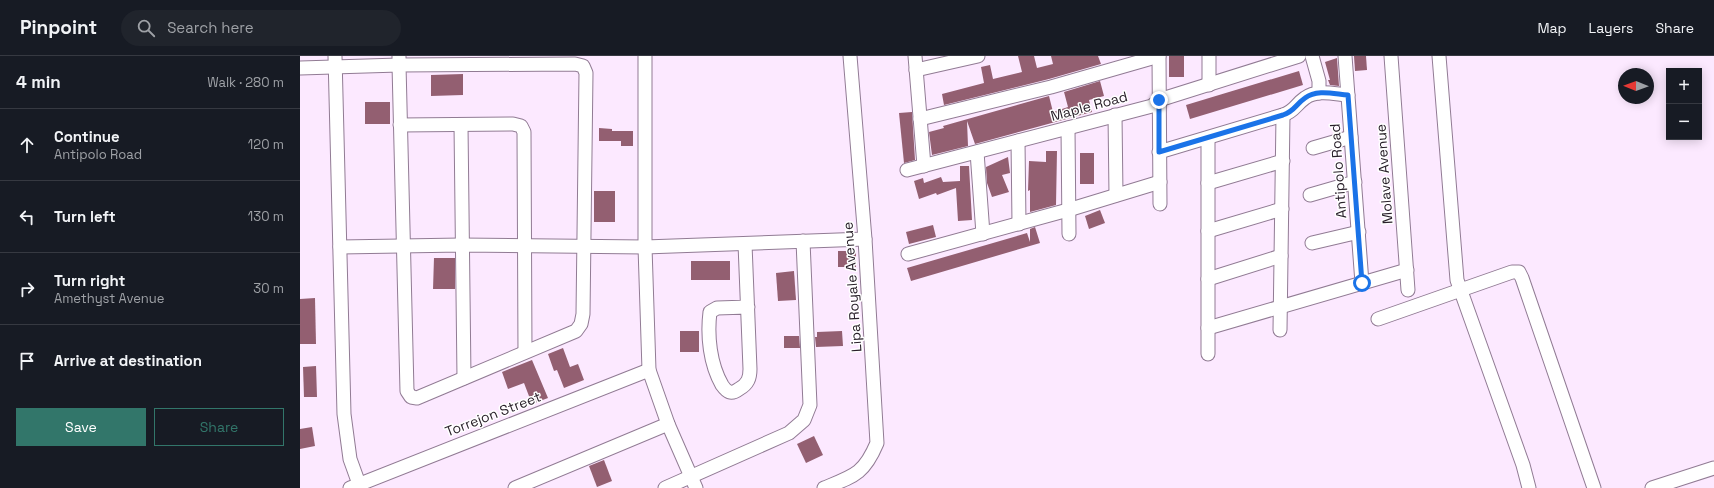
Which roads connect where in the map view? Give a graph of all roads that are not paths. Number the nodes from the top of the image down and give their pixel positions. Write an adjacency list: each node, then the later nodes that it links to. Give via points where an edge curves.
1 (645, 56): 56 (street)
2 (850, 56): 48 (street, Lipa Royale Avenue)
3 (916, 56): 15 (street)
4 (978, 56): 15 (street)
5 (1159, 56): 19 (street); 22 (street, via 1051,87)
6 (1209, 56): 16 (street)
7 (1299, 56): 16 (street, Maple Road)
8 (1312, 56): 17 (street, via 1319,81)
9 (1345, 56): 18 (street, Antipolo Road)
10 (1391, 56): 60 (street, Molave Avenue)
11 (1439, 56): 64 (street, via 1454,258 1456,280)
12 (399, 60): 13 (street); 23 (street); 55 (street, via 583,66 586,73)
13 (336, 61): 14 (street); 57 (street)
14 (300, 68)
15 (916, 70): 22 (street)
16 (1209, 85): 19 (street, Maple Road)
17 (1319, 93): 18 (street); 21 (street, via 1305,98 1292,112)
18 (1348, 95): 26 (street, Antipolo Road)
19 (1159, 100): 20 (street, Maple Road, via 1152,106); 31 (street)
20 (1115, 115): 25 (street, Maple Road); 38 (street)
21 (1283, 115): 27 (street); 32 (street)
22 (920, 119): 33 (street)
23 (400, 125): 24 (street); 54 (street)
24 (461, 125): 52 (street); 53 (street, via 521,126 524,132)
25 (1068, 128): 28 (street, Maple Road); 42 (street)
26 (1351, 137): 29 (street); 36 (street, Antipolo Road)
27 (1208, 138): 31 (street); 37 (street)
28 (1018, 141): 30 (street, Maple Road); 43 (street)
29 (1312, 148)
30 (977, 152): 33 (street, Maple Road); 46 (street)
31 (1159, 152): 35 (street)
32 (1282, 161): 37 (street); 41 (street)
33 (924, 166): 34 (street, Maple Road)
34 (907, 170)
35 (1160, 182): 38 (street); 40 (street)
36 (1355, 182): 39 (street); 45 (street, Antipolo Road)
37 (1208, 183): 44 (street)
38 (1116, 195): 42 (street)
39 (1310, 195)
40 (1160, 204)
41 (1282, 209): 44 (street); 59 (street)
42 (1068, 210): 43 (street); 47 (street)
43 (1018, 224): 46 (street)
44 (1208, 231): 61 (street)
45 (1359, 232): 50 (street); 62 (street, Antipolo Road)
46 (983, 234): 58 (street)
47 (1069, 234)
48 (865, 238): 49 (street); 80 (street, Lipa Royale Avenue, via 877,443 870,460 854,476)
49 (803, 241): 51 (street); 76 (street, via 810,405 804,420 789,433)
50 (1312, 243)
51 (745, 244): 56 (street); 65 (street)
52 (461, 245): 53 (street); 54 (street); 73 (street)
53 (525, 245): 55 (street); 70 (street)
54 (404, 246): 57 (street); 73 (street, via 407,391 411,397 417,398)
55 (585, 246): 56 (street); 70 (street, via 581,324 576,331)
56 (644, 246): 72 (street)
57 (340, 247): 77 (street, via 345,429)
58 (908, 254)
59 (1281, 256): 61 (street); 66 (street)
60 (1407, 270): 62 (street); 63 (street, Molave Avenue)
61 (1208, 279): 68 (street)
62 (1362, 283): 66 (street)
63 (1408, 290)
64 (1460, 290): 67 (street); 81 (street); 82 (street, via 1512,272 1519,272)
65 (748, 307): 65 (street, via 750,378 746,385 730,393 716,374 712,362 710,312 717,308)
66 (1280, 307): 68 (street); 69 (street)
67 (1378, 319)
68 (1208, 328): 71 (street)
69 (1280, 330)
70 (525, 352): 73 (street)
71 (1208, 354)
72 (649, 370): 74 (street); 77 (street, Torrejon Street)
73 (464, 378)
74 (668, 424): 76 (street); 78 (street)
75 (1714, 468): 83 (street)
76 (694, 482): 79 (street)
77 (354, 486)
78 (514, 488)
79 (665, 488)
80 (824, 488)
81 (1530, 488)
82 (1594, 488)
83 (1652, 488)

